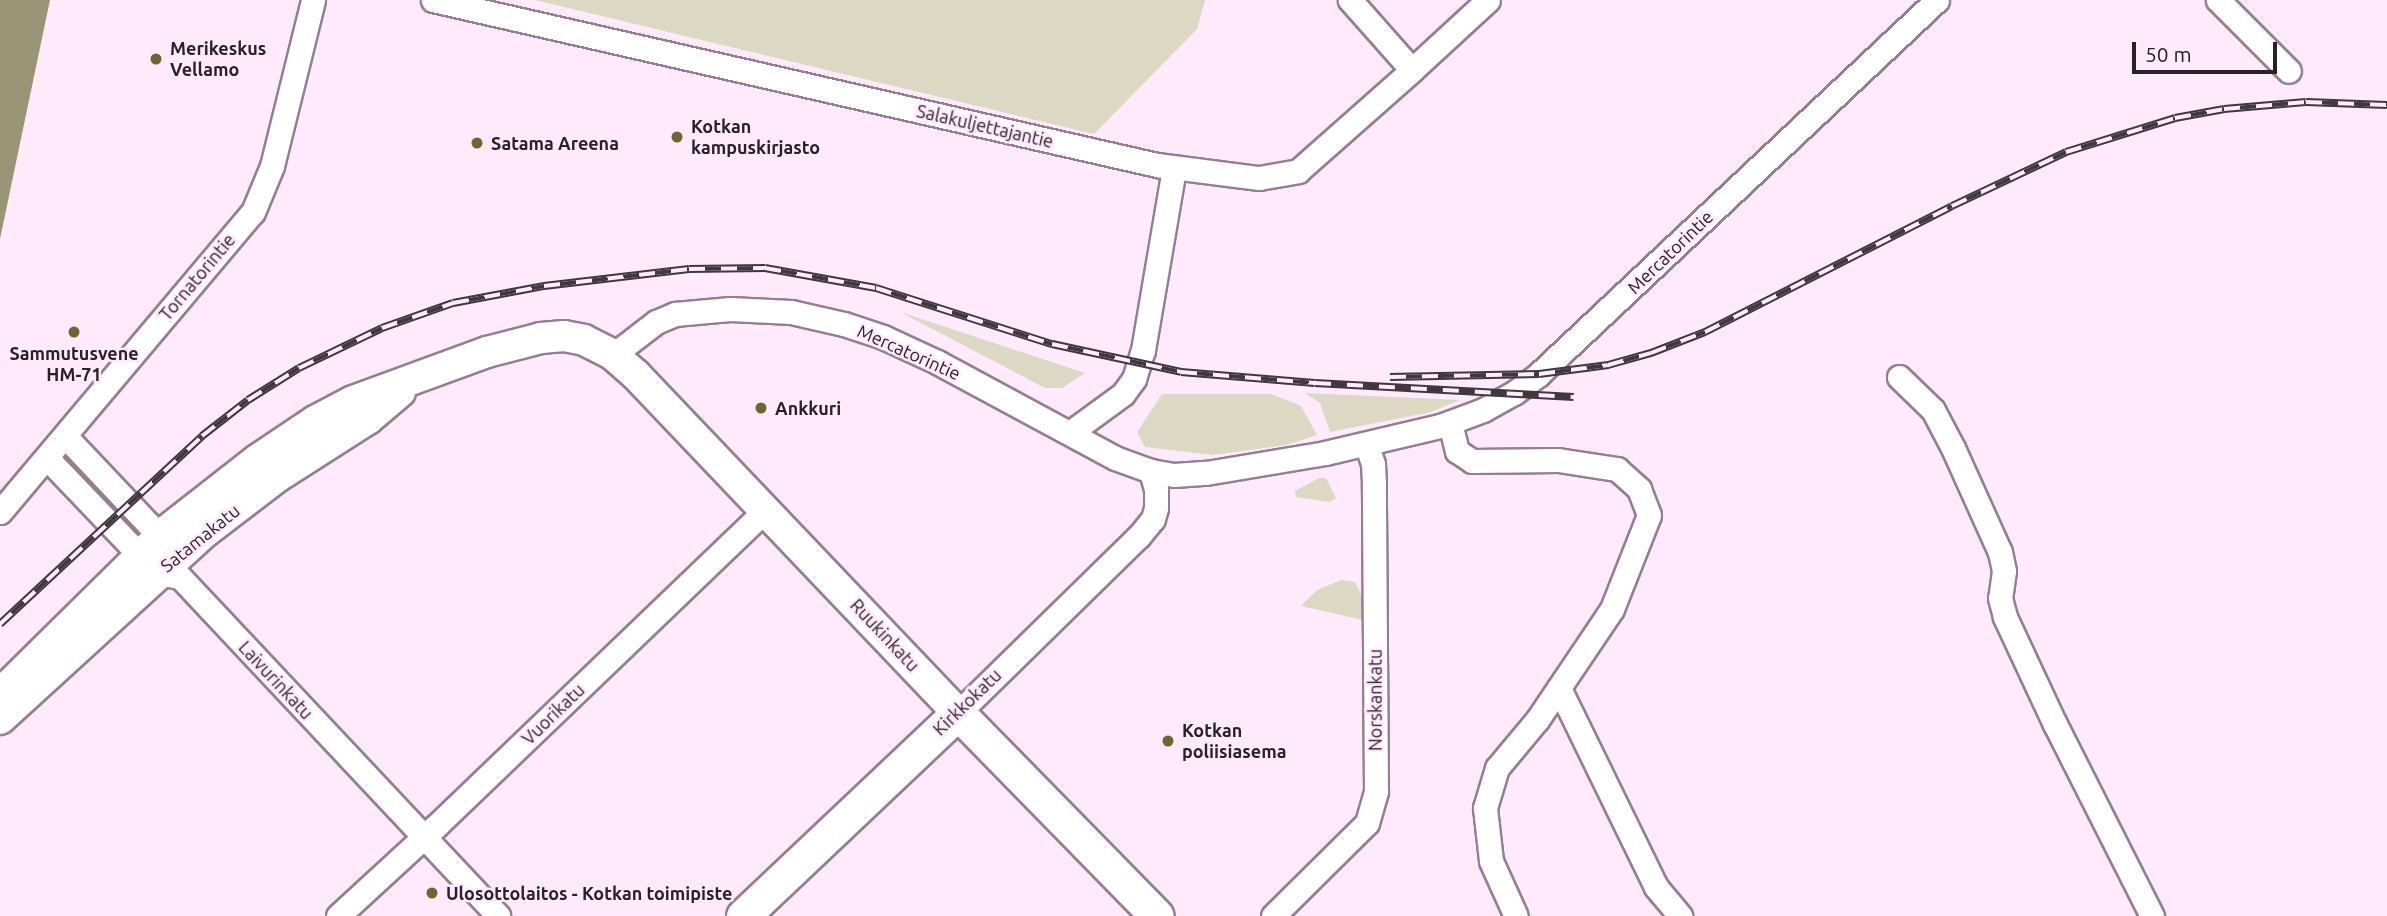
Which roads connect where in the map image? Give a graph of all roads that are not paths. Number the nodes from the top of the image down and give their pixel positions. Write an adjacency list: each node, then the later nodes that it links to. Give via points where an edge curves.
1 (313, 0): 14 (street, Tornatorintie, via 272,166 253,212)
2 (433, 0): 9 (street, Salakuljettajantie)
3 (1350, 0): 7 (street)
4 (1488, 0): 7 (street, Salakuljettajantie)
5 (1937, 0): 12 (street, Mercatorintie, via 1539,374 1493,405)
6 (2218, 0): 8 (street)
7 (1412, 70): 9 (street, Salakuljettajantie, via 1298,171 1259,178)
8 (2289, 71)
9 (1174, 168): 13 (street, via 1134,379 1123,394)
10 (613, 355): 13 (street, Mercatorintie, via 656,322 675,314 730,309 791,312 883,337); 18 (street, Ruukinkatu); 20 (street, Satamakatu, via 584,340 541,338 487,352 354,401 257,460)
11 (1899, 377): 33 (street, via 1933,410 1953,448 2000,552 2004,571 2000,598 2006,617)
12 (1450, 423): 15 (street, Mercatorintie); 21 (street, via 1457,451 1472,461 1558,460 1617,469 1639,489 1649,515 1612,609)
13 (1071, 432): 17 (street, Mercatorintie, via 1115,458)
14 (66, 437): 16 (street, Tornatorintie); 20 (street)
15 (1367, 445): 17 (street, Mercatorintie, via 1206,473); 30 (street, Norskankatu, via 1374,483 1376,791 1367,823)
16 (47, 458): 19 (street, Tornatorintie); 20 (street, Laivurinkatu)
17 (1152, 471): 23 (street, Kirkkokatu, via 1157,498 1146,528)
18 (766, 509): 23 (street, Ruukinkatu); 25 (street, Vuorikatu)
19 (0, 512)
20 (163, 559): 22 (street, Satamakatu); 24 (street, Satamakatu); 25 (street, Laivurinkatu)
21 (1559, 688): 31 (street, via 1497,768 1485,808 1491,862); 32 (street, via 1657,887)
22 (0, 694)
23 (958, 713): 28 (main road, Kirkkokatu); 29 (main road, Ruukinkatu)
24 (0, 719)
25 (423, 839): 26 (street, Vuorikatu); 27 (street, Laivurinkatu)
26 (338, 916)
27 (498, 916)
28 (743, 916)
29 (1157, 916)
30 (1273, 916)
31 (1516, 916)
32 (1680, 916)
33 (2152, 916)

